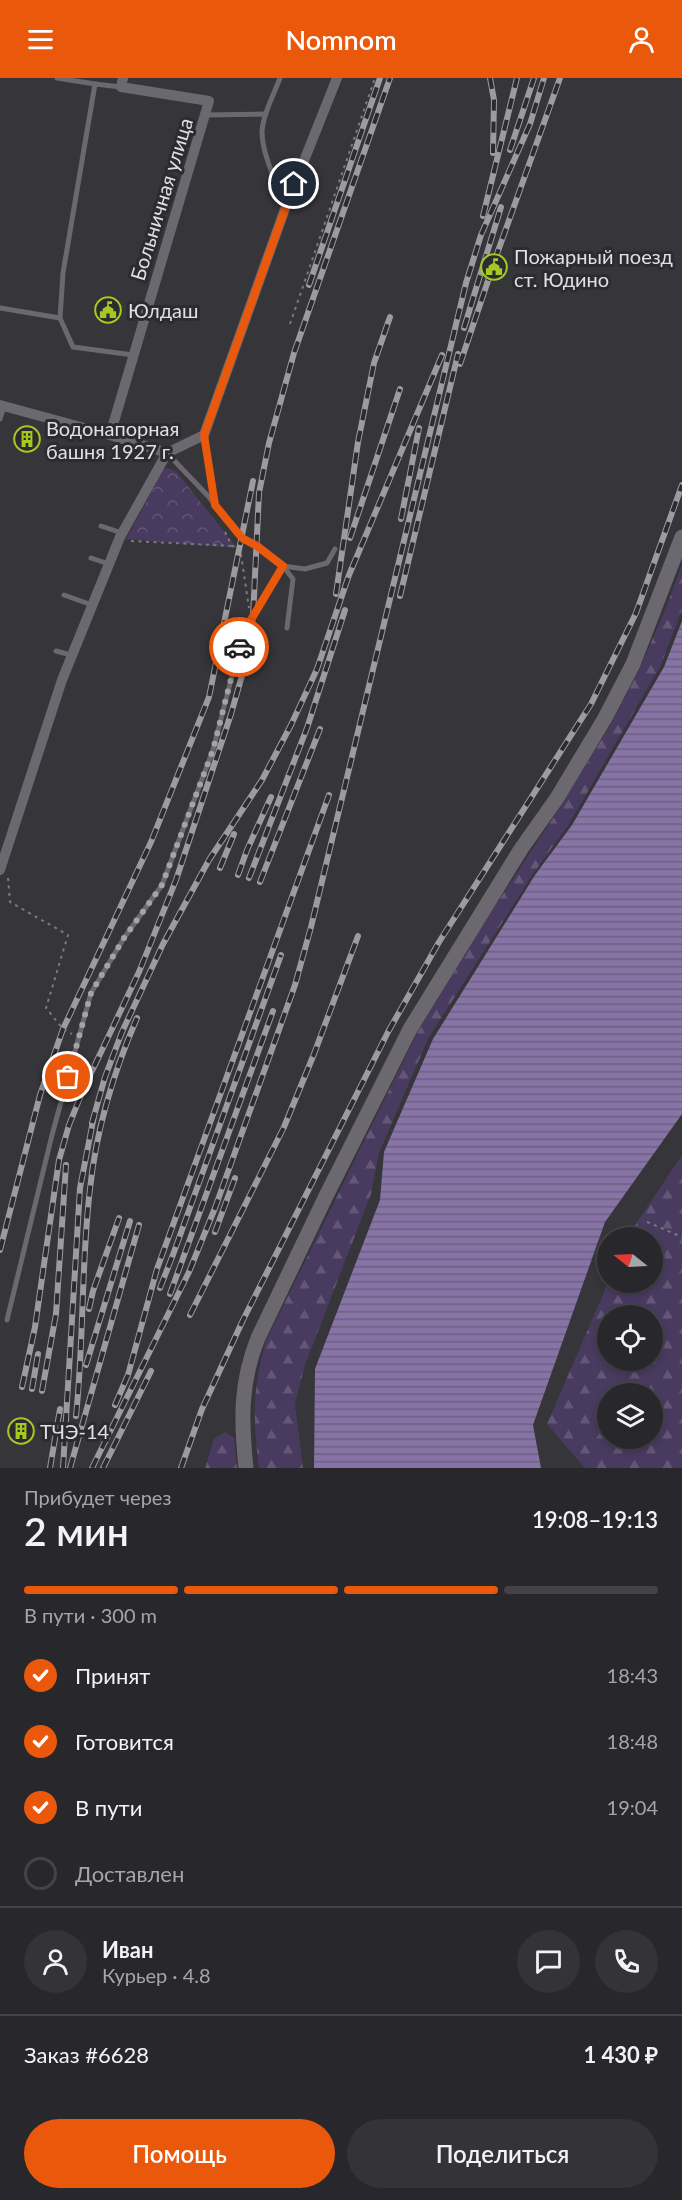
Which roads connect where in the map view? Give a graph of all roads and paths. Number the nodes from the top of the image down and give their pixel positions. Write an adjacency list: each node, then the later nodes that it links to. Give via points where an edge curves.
1 (57, 78): 6 (lane)
2 (280, 78): 7 (lane)
3 (337, 78): 9 (street)
4 (375, 78): 12 (path)
5 (122, 82): 6 (lane); 8 (street, Больничная улица, via 209,101)
6 (95, 84): 11 (lane, via 63,273)
7 (266, 114): 8 (lane); 9 (lane, via 262,132 271,170)
8 (205, 115): 13 (street, Больничная улица)
9 (286, 206): 17 (street)
10 (0, 308): 11 (lane)
11 (60, 318): 13 (lane, via 73,347)
12 (290, 324)
13 (134, 355): 16 (street, Больничная улица)
14 (2, 406): 15 (lane); 16 (street)
15 (0, 419)
16 (111, 435): 18 (street)
17 (204, 435): 18 (street); 19 (lane)
18 (167, 453): 19 (lane); 22 (street)
19 (215, 505): 28 (lane, via 242,538)
20 (101, 526): 22 (lane)
21 (223, 527): 24 (path)
22 (120, 536): 24 (path); 27 (street)
23 (682, 537): 40 (main road, via 633,664 605,718 410,1029 258,1338 244,1383)
24 (232, 546): 31 (path, via 240,548)
25 (335, 549): 28 (lane, via 327,563 305,569)
26 (91, 558): 27 (lane)
27 (109, 564): 30 (street)
28 (283, 566): 31 (lane); 32 (lane, via 293,579)
29 (64, 595): 30 (lane)
30 (92, 604): 34 (street)
31 (251, 621): 36 (lane, via 243,633 213,750 162,885 91,993)
32 (287, 628)
33 (56, 651): 34 (lane)
34 (72, 656): 35 (street, via 28,781)
35 (4, 874): 36 (path, via 10,902 68,935 46,1008 63,1029)
36 (78, 1038): 39 (lane)
37 (647, 1222): 38 (path)
38 (682, 1238)
39 (7, 1320)
40 (246, 1468)

